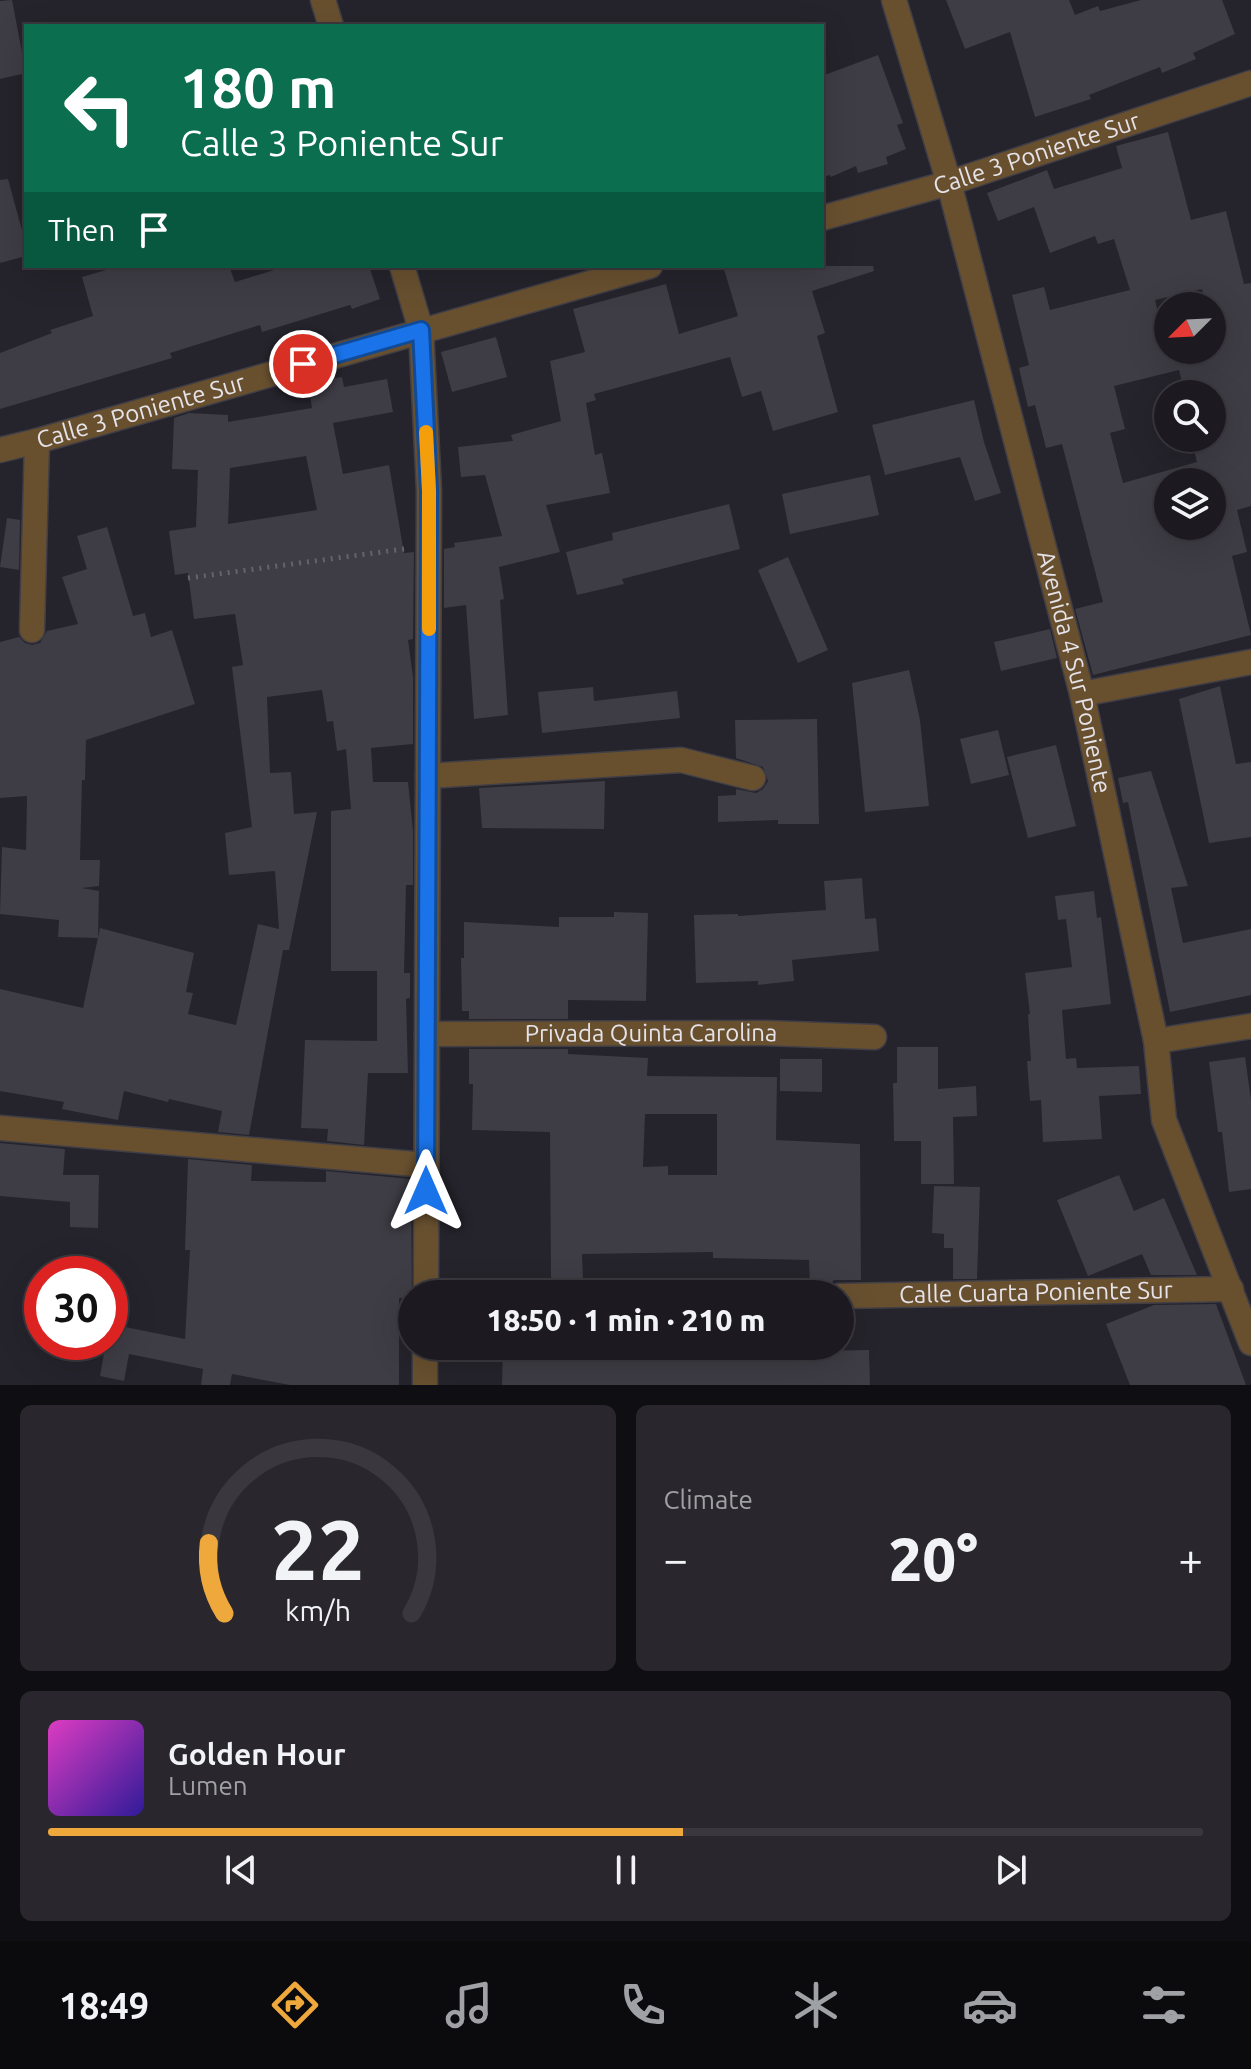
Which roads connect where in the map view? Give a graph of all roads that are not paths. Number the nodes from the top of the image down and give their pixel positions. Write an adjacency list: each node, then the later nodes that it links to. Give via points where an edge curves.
1 (323, 0): 3 (street)
2 (894, 0): 5 (street, Avenida 4 Sur Poniente)
3 (330, 24)
4 (1251, 83): 5 (street, Calle 3 Poniente Sur)
5 (949, 183): 6 (street, Calle 3 Poniente Sur); 14 (street, Avenida 4 Sur Poniente)
6 (824, 217)
7 (403, 268): 9 (street)
8 (643, 268): 9 (street, Calle 3 Poniente Sur)
9 (421, 330): 10 (street, Calle 3 Poniente Sur); 15 (street, via 429,491)
10 (37, 441): 11 (street, Calle 3 Poniente Sur); 12 (street)
11 (0, 450)
12 (32, 630)
13 (1251, 662): 14 (street)
14 (1082, 694): 20 (street, Avenida 4 Sur Poniente)
15 (428, 776): 16 (street, via 681,760); 18 (street)
16 (753, 778)
17 (1251, 1026): 20 (street)
18 (427, 1034): 19 (street, Privada Quinta Carolina); 22 (street)
19 (874, 1037)
20 (1156, 1041): 24 (street, Avenida 4 Sur Poniente, via 1164,1120)
21 (0, 1128): 22 (street)
22 (426, 1165): 23 (street)
23 (426, 1280)
24 (1231, 1289): 25 (street, Calle Cuarta Poniente Sur); 26 (street, Avenida 4 Sur Poniente)
25 (854, 1296)
26 (1251, 1343)
27 (425, 1360): 28 (street)
28 (425, 1385)

